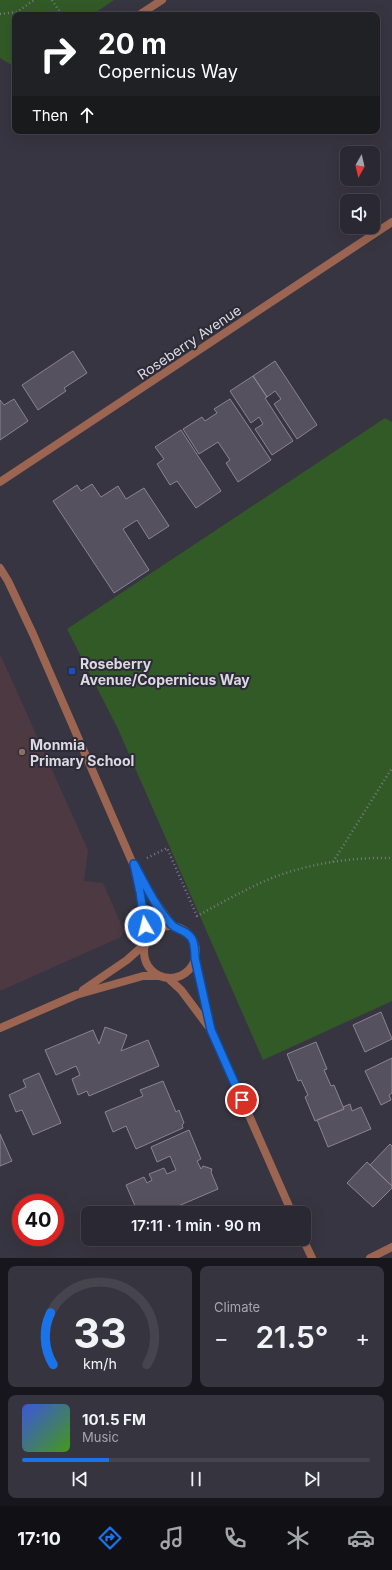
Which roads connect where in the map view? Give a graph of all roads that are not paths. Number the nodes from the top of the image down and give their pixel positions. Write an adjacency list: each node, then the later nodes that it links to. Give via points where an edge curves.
1 (162, 0): 2 (street)
2 (144, 12)
3 (392, 222): 4 (street, Roseberry Avenue)
4 (0, 482)
5 (0, 568): 6 (street, via 33,634)
6 (134, 864): 7 (street); 8 (street)
7 (173, 926): 8 (street, via 158,929); 9 (street, via 188,934 193,941)
8 (146, 941): 10 (street, via 144,950 148,965); 12 (street, via 108,974)
9 (195, 958): 11 (street, via 188,970 175,978); 14 (street)
10 (159, 976): 11 (street); 12 (street, via 143,976)
11 (168, 978): 14 (street, via 181,990)
12 (76, 995): 13 (street)
13 (0, 1028)
14 (211, 1030): 15 (street)
15 (289, 1206)
16 (307, 1246): 18 (street)
17 (392, 1247): 19 (street)
18 (312, 1258)
19 (370, 1258)

